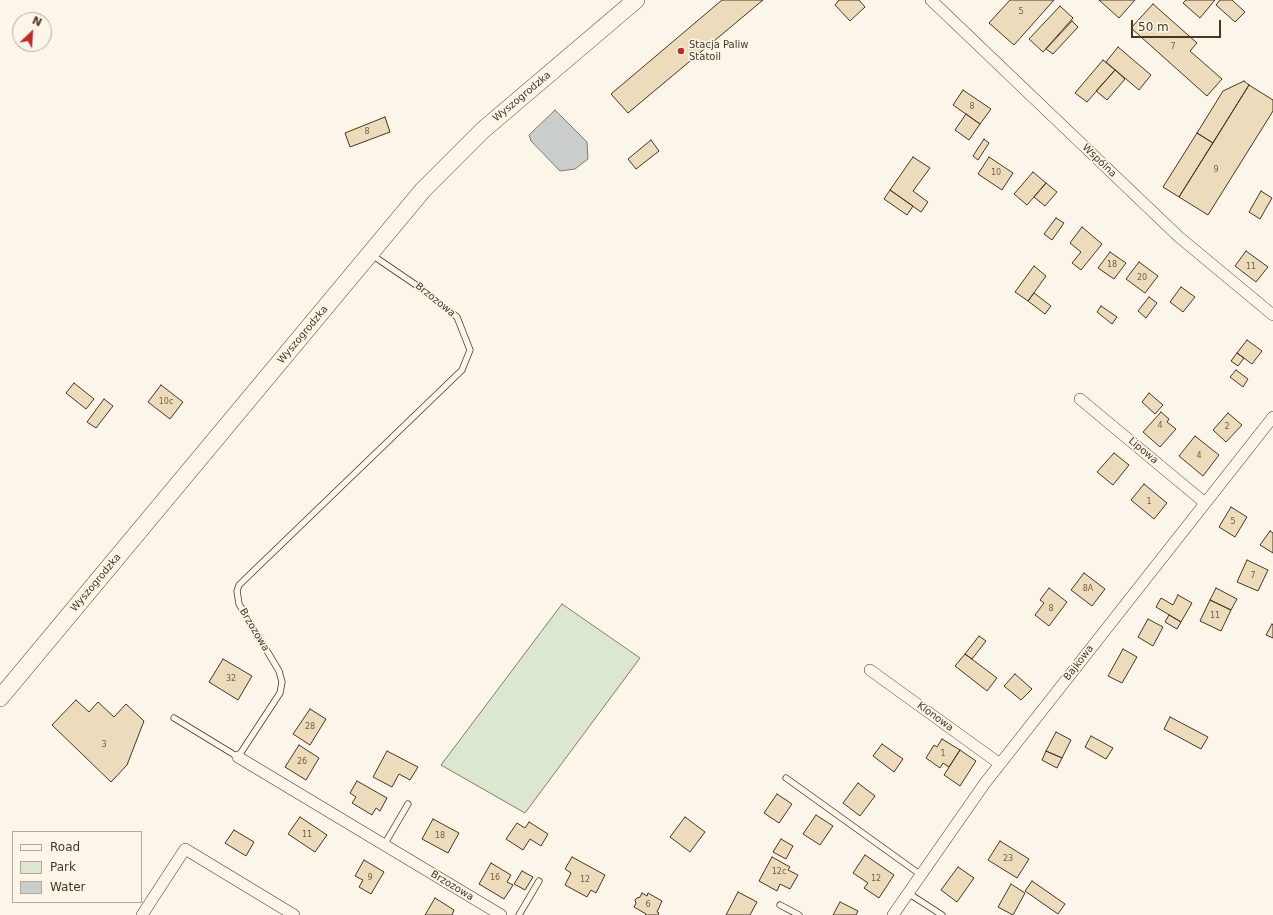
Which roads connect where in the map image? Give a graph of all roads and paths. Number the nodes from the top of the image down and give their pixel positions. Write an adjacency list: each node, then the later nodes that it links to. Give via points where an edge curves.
1 (636, 0): 3 (main road, Wyszogrodzka, via 483,130 423,190)
2 (931, 0): 4 (street, Wspólna, via 1180,237)
3 (369, 254): 9 (main road, Wyszogrodzka); 11 (lane, Brzozowa, via 416,285 457,317 470,350 462,370 239,585 239,604 282,682 280,693)
4 (1273, 316)
5 (1080, 398): 7 (street, Lipowa)
6 (1273, 417): 7 (street, Bajkowa)
7 (1206, 502): 12 (street, Bajkowa)
8 (870, 670): 12 (street, Klonowa)
9 (0, 698)
10 (174, 718): 11 (lane)
11 (238, 757): 15 (street, Brzozowa)
12 (1000, 764): 16 (street, Bajkowa)
13 (786, 778): 16 (lane)
14 (408, 804): 15 (lane)
15 (384, 845): 22 (street, Brzozowa)
16 (921, 875): 18 (street, Bajkowa)
17 (539, 881): 23 (lane)
18 (908, 893): 25 (street, Bajkowa); 26 (lane)
19 (780, 904): 24 (lane)
20 (142, 915): 21 (street, via 185,849)
21 (294, 915)
22 (501, 915)
23 (519, 915)
24 (798, 915)
25 (893, 915)
26 (942, 915)

